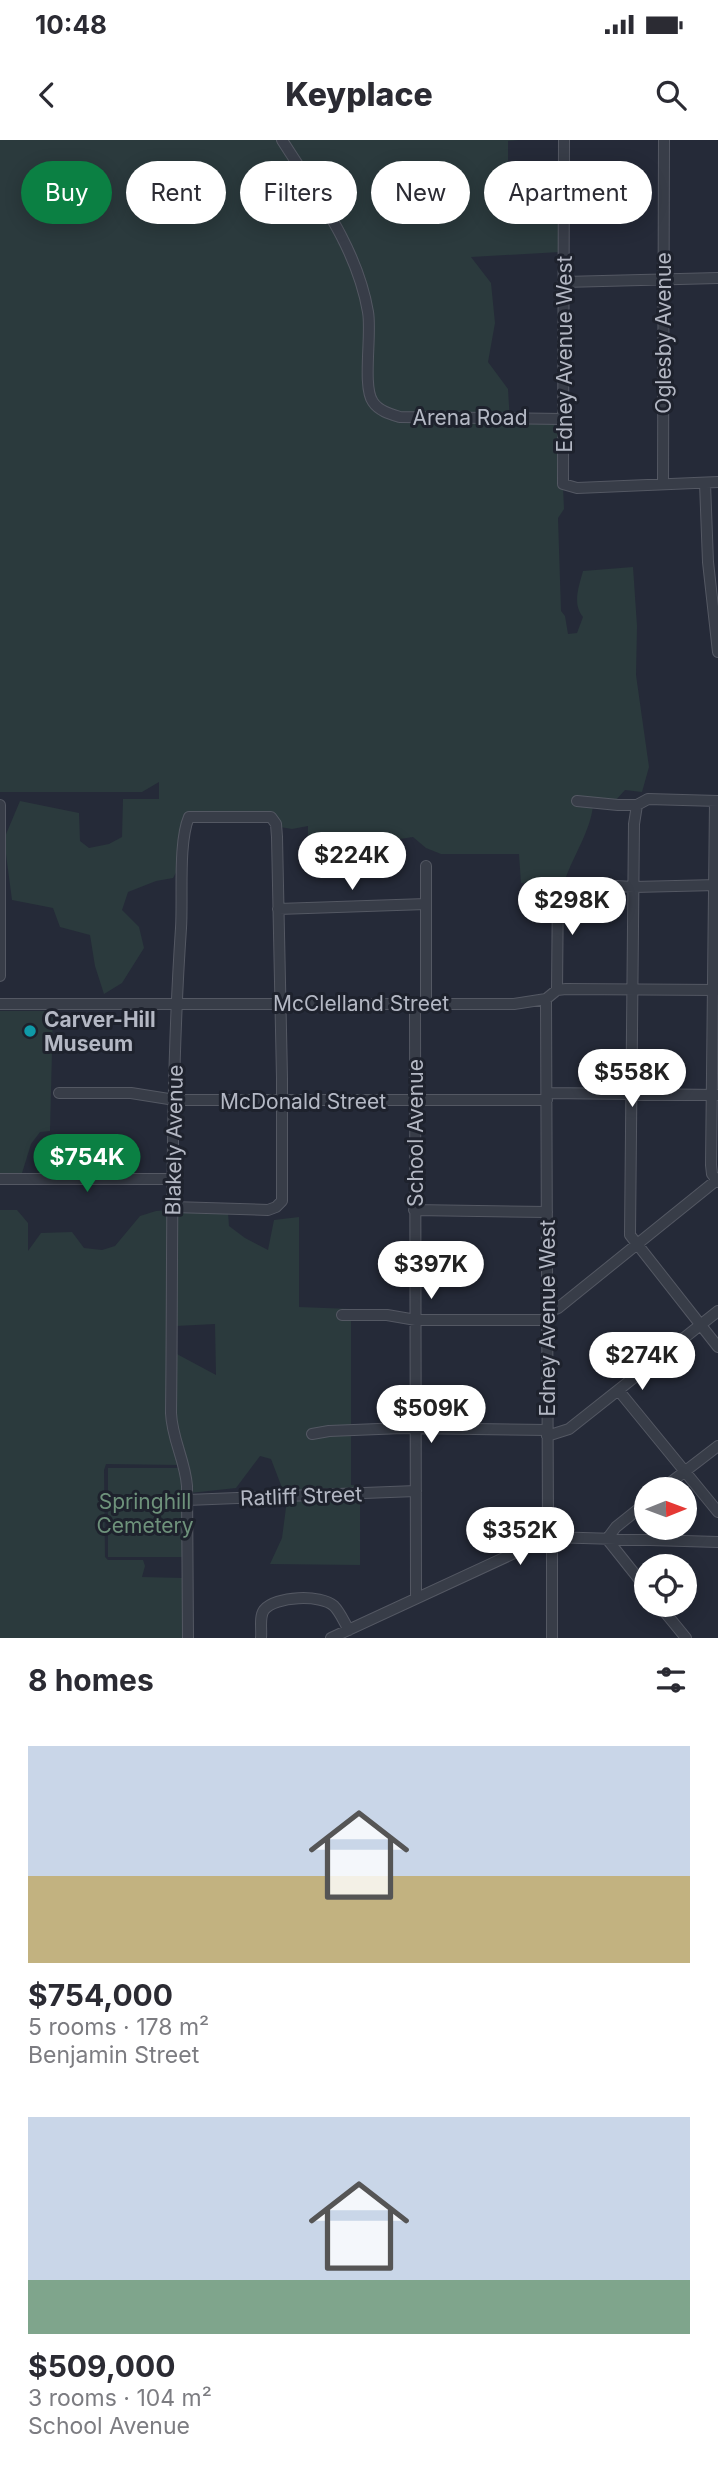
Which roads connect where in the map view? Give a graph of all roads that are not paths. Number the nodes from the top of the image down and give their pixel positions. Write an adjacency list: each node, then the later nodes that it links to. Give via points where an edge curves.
1 (282, 140): 7 (street, Arena Road, via 346,243 357,269 370,323 368,384 373,402 400,417)
2 (564, 140): 6 (street, Edney Avenue West)
3 (664, 140): 5 (street, Oglesby Avenue)
4 (718, 278): 5 (street)
5 (664, 279): 6 (street); 10 (street, Oglesby Avenue)
6 (565, 282): 7 (street, Edney Avenue West)
7 (564, 419): 10 (street, Edney Avenue West, via 563,484 577,488)
8 (705, 482): 9 (street); 10 (street); 11 (street)
9 (718, 482)
10 (663, 484)
11 (718, 652)
12 (577, 801): 15 (street)
13 (716, 801): 15 (street, via 648,799); 17 (street)
14 (0, 805): 19 (street)
15 (637, 805): 18 (street)
16 (426, 866): 20 (street, School Avenue)
17 (716, 885): 18 (street); 25 (street)
18 (634, 887): 23 (street); 24 (street, via 558,883)
19 (0, 899): 22 (street)
20 (426, 904): 21 (street); 30 (street, School Avenue)
21 (278, 909): 27 (street); 29 (street, Blakely Avenue, via 274,819 189,817)
22 (0, 976)
23 (633, 989): 24 (street); 25 (street); 32 (street)
24 (556, 990): 26 (street)
25 (715, 990): 33 (street)
26 (546, 999): 30 (street, McClelland Street, via 514,1004); 34 (street, Edney Avenue West)
27 (281, 1003): 29 (street, McClelland Street); 30 (street, McClelland Street); 36 (street)
28 (0, 1004): 29 (street, McClelland Street)
29 (176, 1004): 35 (street, Blakely Avenue)
30 (420, 1004): 37 (street, School Avenue)
31 (59, 1093): 35 (street, McDonald Street, via 131,1093)
32 (630, 1093): 33 (street, McDonald Street); 34 (street, McDonald Street); 44 (street, via 630,1235)
33 (715, 1095): 40 (street, via 711,1165)
34 (547, 1097): 37 (street, McDonald Street); 43 (street, Edney Avenue West)
35 (175, 1100): 36 (street, McDonald Street); 39 (street, Blakely Avenue)
36 (282, 1101): 37 (street, McDonald Street); 41 (street, via 282,1198 276,1208)
37 (415, 1101): 42 (street, School Avenue)
38 (0, 1179): 39 (street)
39 (174, 1179): 41 (street, Blakely Avenue)
40 (718, 1180): 44 (street)
41 (173, 1206): 59 (street, Blakely Avenue, via 171,1413 173,1436 186,1469)
42 (414, 1210): 43 (street); 48 (street, School Avenue)
43 (548, 1212): 47 (street, Edney Avenue West)
44 (637, 1245): 47 (street); 49 (street)
45 (718, 1311): 49 (street)
46 (342, 1315): 48 (street)
47 (547, 1316): 48 (street); 53 (street, Edney Avenue West)
48 (416, 1320): 52 (street, School Avenue)
49 (701, 1325): 50 (street); 51 (street)
50 (718, 1347)
51 (620, 1391): 53 (street, via 569,1429); 56 (street)
52 (416, 1430): 53 (street); 54 (street); 58 (street, School Avenue)
53 (547, 1433): 62 (street, Edney Avenue West)
54 (312, 1434)
55 (718, 1446): 56 (street)
56 (685, 1472): 57 (street); 60 (street)
57 (678, 1477)
58 (416, 1491): 59 (street, Ratliff Street); 66 (street, School Avenue)
59 (187, 1500): 69 (street, Blakely Avenue)
60 (718, 1512)
61 (634, 1513): 63 (street)
62 (549, 1537): 63 (street); 66 (street); 72 (street, Edney Avenue West)
63 (607, 1539): 64 (street); 65 (street)
64 (718, 1542)
65 (634, 1573)
66 (416, 1598): 68 (street)
67 (669, 1617): 73 (street)
68 (349, 1630): 70 (street, via 326,1601 298,1598 265,1609); 71 (street)
69 (188, 1638)
70 (261, 1638)
71 (331, 1638)
72 (552, 1638)
73 (686, 1638)

